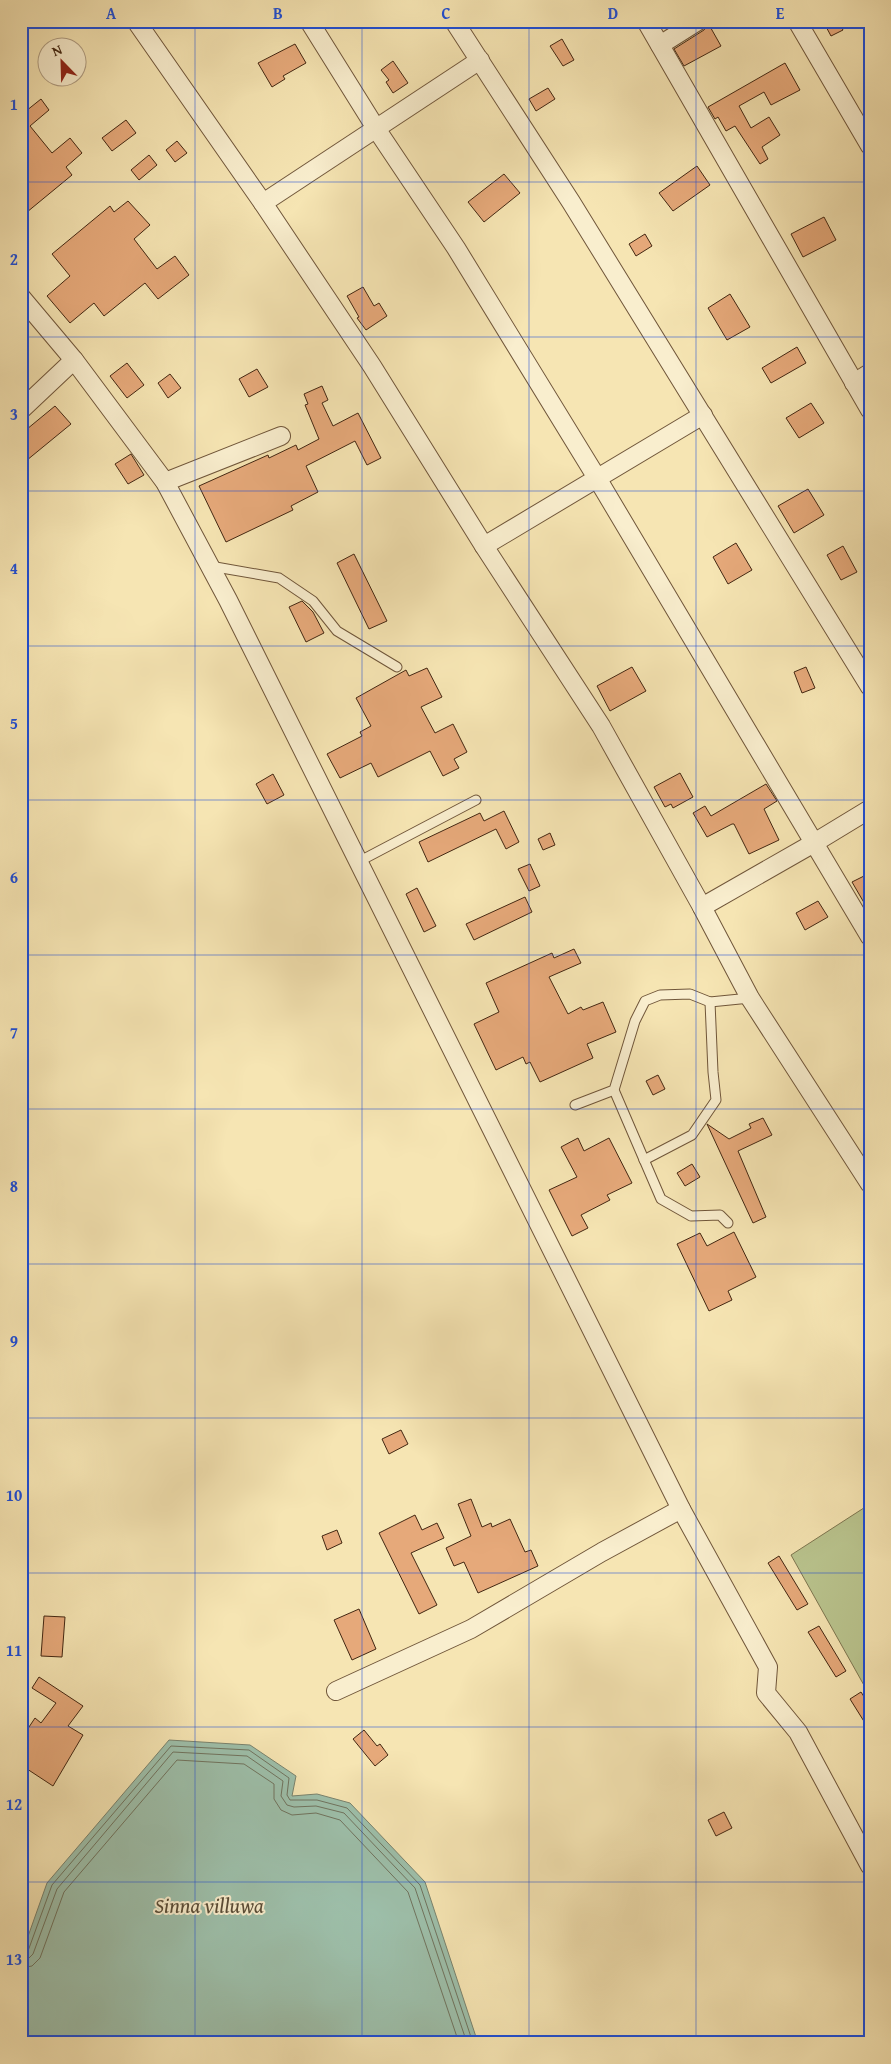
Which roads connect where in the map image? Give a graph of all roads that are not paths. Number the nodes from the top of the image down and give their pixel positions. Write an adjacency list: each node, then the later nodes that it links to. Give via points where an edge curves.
1 (136, 21): 11 (street)
2 (309, 21): 9 (street)
3 (454, 21): 8 (street)
4 (646, 21): 7 (street)
5 (698, 21): 7 (street)
6 (797, 21): 10 (street)
7 (660, 45): 15 (street)
8 (480, 60): 9 (street); 18 (street)
9 (377, 130): 11 (street); 20 (street, via 456,248)
10 (870, 146)
11 (263, 203): 22 (street, via 372,366)
12 (21, 297): 13 (street)
13 (74, 360): 16 (street); 21 (street)
14 (870, 373): 15 (street)
15 (854, 383): 17 (street)
16 (21, 410)
17 (870, 410)
18 (703, 415): 20 (street); 25 (street)
19 (281, 436): 21 (street)
20 (597, 478): 22 (street); 28 (street)
21 (165, 482): 23 (street)
22 (484, 546): 30 (street, via 602,726)
23 (210, 566): 24 (lane, via 279,578 313,601 337,631); 29 (street)
24 (398, 667)
25 (870, 687)
26 (476, 800): 29 (lane)
27 (870, 809): 28 (street)
28 (814, 844): 30 (street); 31 (street)
29 (358, 862): 39 (street)
30 (702, 907): 32 (street)
31 (870, 937)
32 (750, 998): 33 (lane); 37 (street)
33 (710, 1002): 34 (lane, via 690,994 660,995 645,1001 635,1021); 36 (lane, via 716,1100 692,1136)
34 (614, 1090): 35 (lane); 36 (lane)
35 (575, 1105)
36 (644, 1160): 38 (lane, via 661,1199 692,1216 720,1214)
37 (870, 1184)
38 (728, 1223)
39 (681, 1509): 40 (street, via 471,1629); 41 (street, via 768,1667 766,1693 798,1732)
40 (336, 1691)
41 (870, 1866)

